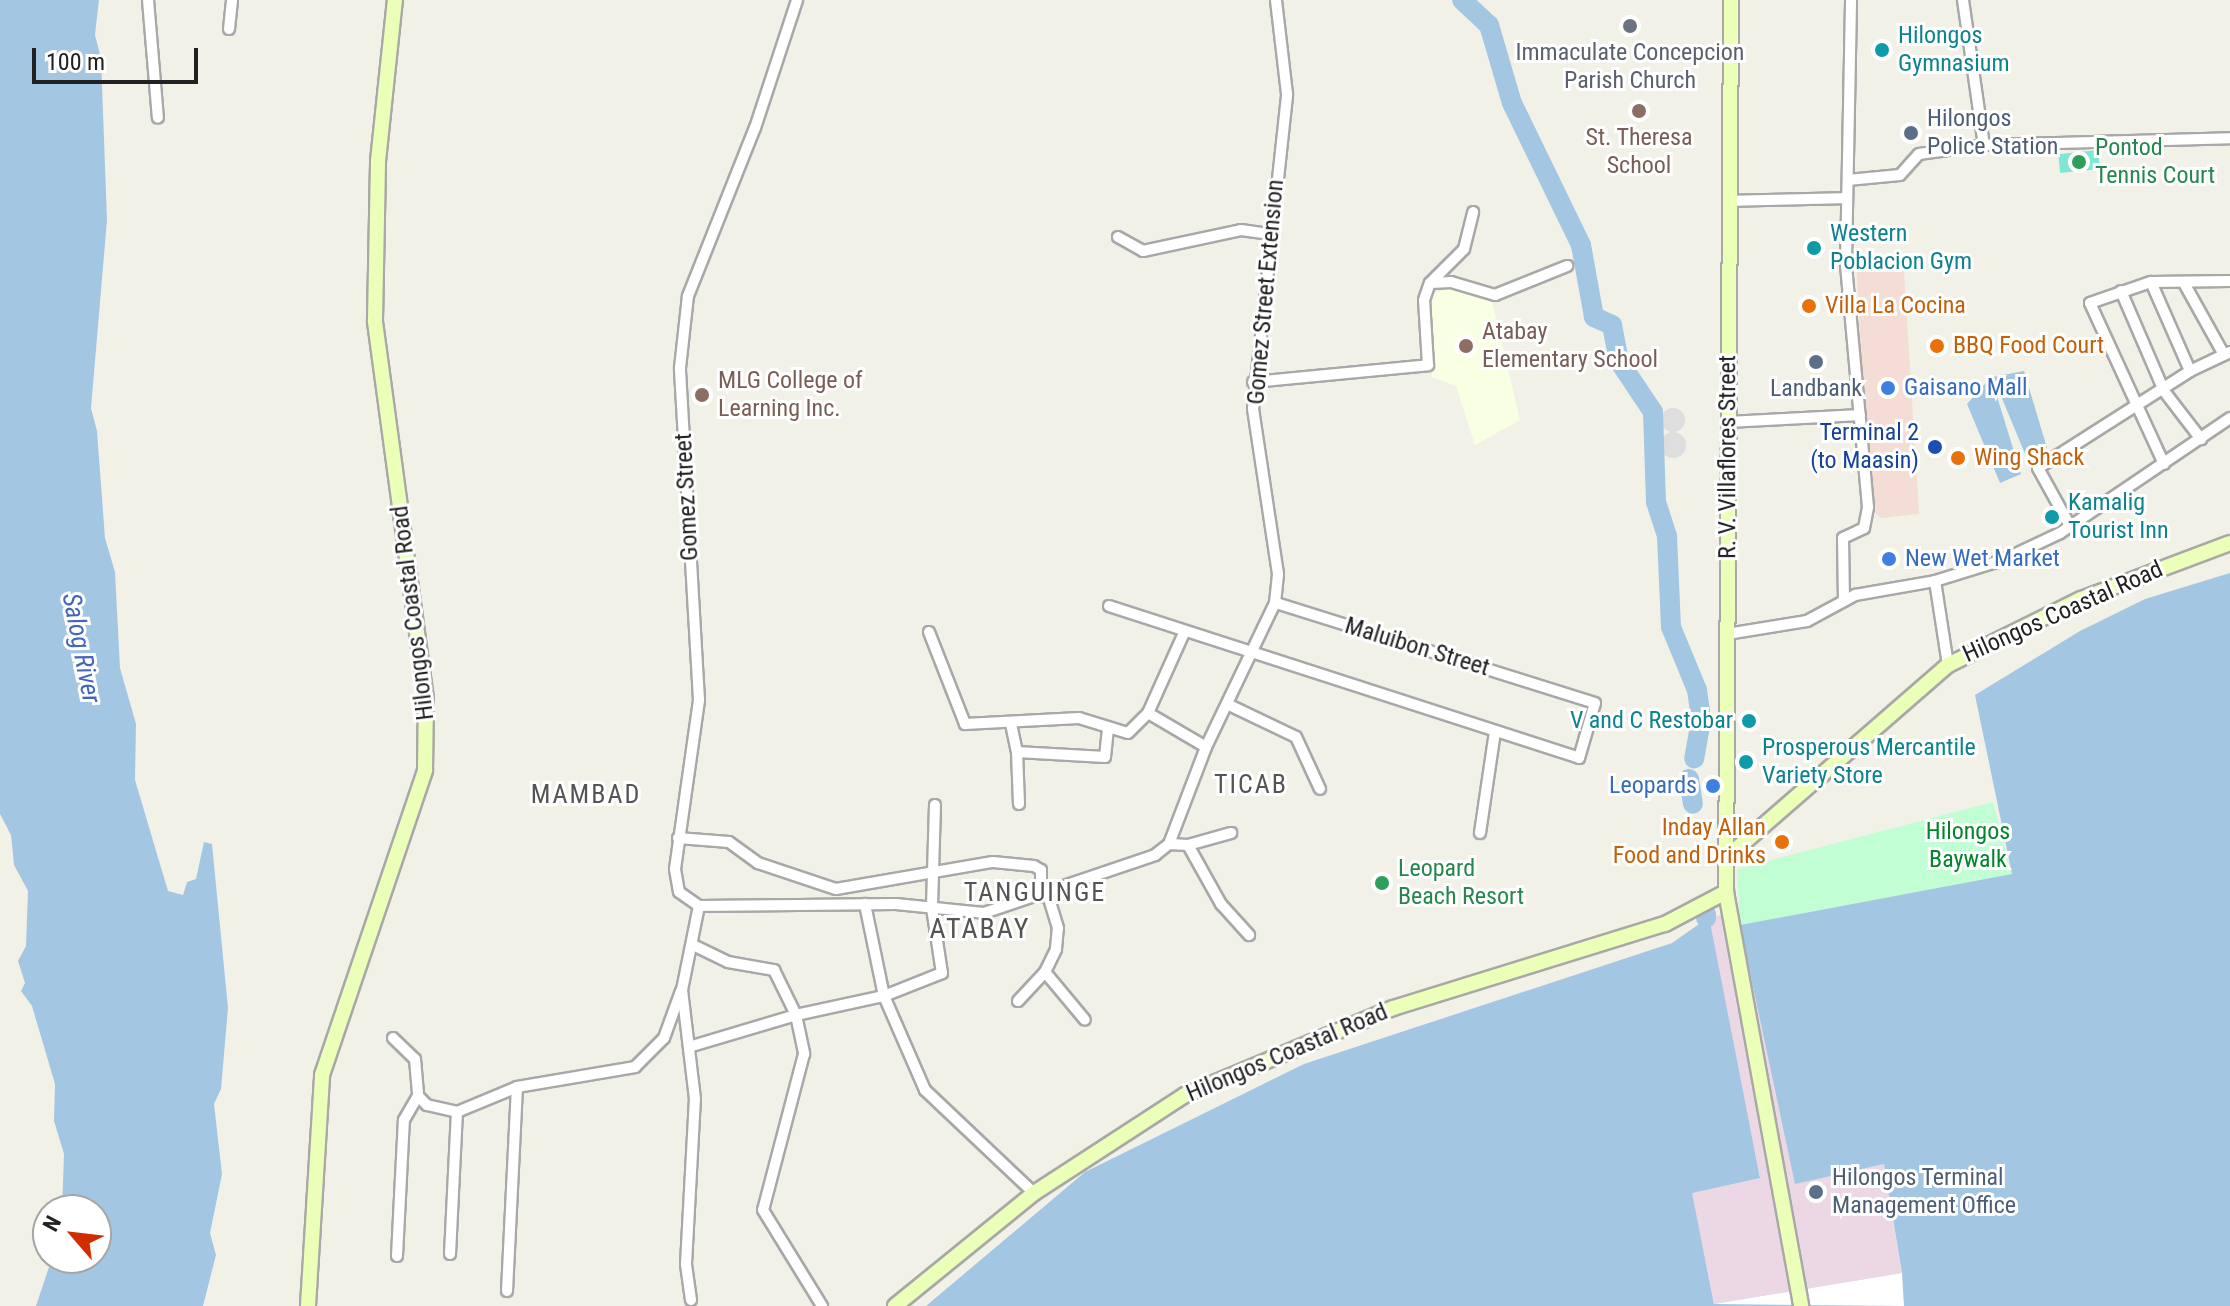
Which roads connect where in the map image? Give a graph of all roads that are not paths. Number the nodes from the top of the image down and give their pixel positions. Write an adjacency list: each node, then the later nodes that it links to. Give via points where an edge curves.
1 (148, 0): 10 (street)
2 (232, 0): 9 (street)
3 (395, 0): 86 (street, Hilongos Coastal Road, via 378,161 375,320 426,699 425,770 322,1075)
4 (797, 0): 58 (street, Gomez Street, via 755,128 688,296 680,368 699,700)
5 (1276, 0): 17 (street, Gomez Street Extension, via 1287,94)
6 (1731, 0): 15 (street, R. V. Villaflores Street)
7 (1851, 0): 13 (street)
8 (1963, 0): 12 (street)
9 (229, 29)
10 (158, 118)
11 (2230, 138): 12 (street)
12 (1984, 145): 13 (street, via 1919,154 1900,175)
13 (1848, 180): 14 (street)
14 (1847, 198): 15 (street); 30 (street, via 1846,263)
15 (1728, 201): 32 (street, R. V. Villaflores Street)
16 (1473, 212): 22 (street, via 1464,249)
17 (1269, 234): 18 (street, via 1241,230 1143,251); 27 (street, Gomez Street Extension)
18 (1118, 237)
19 (1567, 266): 22 (street, via 1495,295 1451,282)
20 (2230, 281): 23 (street)
21 (2151, 282): 23 (street); 24 (street); 26 (street)
22 (1430, 283): 27 (street, via 1424,300 1428,365)
23 (2184, 283): 25 (street)
24 (2121, 291): 28 (street); 29 (street, via 2090,303)
25 (2227, 354): 26 (street)
26 (2190, 371): 28 (street)
27 (1253, 382): 39 (street, Gomez Street Extension, via 1278,574)
28 (2164, 391): 29 (street); 33 (street)
29 (2139, 406): 34 (street); 35 (street, via 2038,468)
30 (1860, 415): 32 (street); 38 (street, via 1868,507 1864,528 1843,538)
31 (2230, 418): 33 (street)
32 (1728, 422): 43 (street, R. V. Villaflores Street)
33 (2201, 439): 34 (street)
34 (2164, 464): 35 (street)
35 (2070, 526): 37 (street, via 2003,560)
36 (2230, 543): 45 (street, Hilongos Coastal Road, via 2081,599)
37 (1935, 581): 38 (street); 45 (street)
38 (1844, 601): 43 (street, via 1807,621)
39 (1275, 603): 44 (street, Gomez Street Extension); 50 (street, Maluibon Street, via 1595,703 1579,758)
40 (1109, 606): 42 (street)
41 (929, 632): 48 (street, via 962,720 970,725)
42 (1184, 633): 44 (street); 47 (street)
43 (1727, 634): 61 (street, R. V. Villaflores Street)
44 (1253, 652): 46 (street, Gomez Street Extension); 50 (street)
45 (1948, 665): 61 (street, Hilongos Coastal Road)
46 (1227, 704): 51 (street, Gomez Street Extension); 53 (street, via 1296,737)
47 (1148, 713): 49 (street, via 1128,733); 51 (street)
48 (1011, 724): 49 (street, via 1079,718); 52 (street)
49 (1108, 728): 52 (street, via 1105,757)
50 (1495, 732): 57 (street)
51 (1206, 747): 59 (street, Gomez Street Extension)
52 (1017, 752): 54 (street)
53 (1320, 789)
54 (1019, 804)
55 (935, 805): 62 (street)
56 (1231, 833): 60 (street)
57 (1480, 833)
58 (678, 838): 62 (street, via 729,842 758,863 836,889); 66 (street, Gomez Street, via 679,892)
59 (1169, 844): 60 (street); 64 (street, via 1155,855)
60 (1188, 845): 68 (street, via 1221,904)
61 (1726, 858): 63 (street, R. V. Villaflores Street)
62 (932, 874): 64 (street, via 993,862 1034,866 1041,870); 67 (street)
63 (1726, 892): 81 (street, Hilongos Coastal Road, via 1665,924 1393,1008 1243,1067 1135,1123); 89 (street, R. V. Villaflores Street)
64 (1044, 896): 67 (street, via 984,913); 70 (street, via 1058,928 1056,949)
65 (865, 904): 66 (street); 67 (street); 72 (street)
66 (699, 906): 69 (street)
67 (932, 908): 72 (street, via 942,973)
68 (1249, 935)
69 (693, 945): 71 (street); 74 (street, via 728,962 774,970)
70 (1045, 972): 73 (street); 75 (street)
71 (682, 990): 77 (street); 78 (street, via 664,1038 635,1067)
72 (884, 996): 74 (street); 81 (street, via 925,1090)
73 (1018, 1001)
74 (796, 1015): 77 (street); 87 (street, via 804,1054 763,1210)
75 (1085, 1020)
76 (393, 1038): 79 (street, via 415,1059)
77 (692, 1046): 85 (street, via 695,1099 686,1264)
78 (517, 1087): 80 (street); 84 (street)
79 (418, 1096): 80 (street, via 427,1105); 83 (street, via 404,1120)
80 (457, 1112): 82 (street)
81 (1034, 1193): 88 (street, Hilongos Coastal Road)
82 (450, 1254)
83 (397, 1256)
84 (507, 1291)
85 (691, 1300)
86 (308, 1306)
87 (822, 1306)
88 (895, 1306)
89 (1801, 1306)

